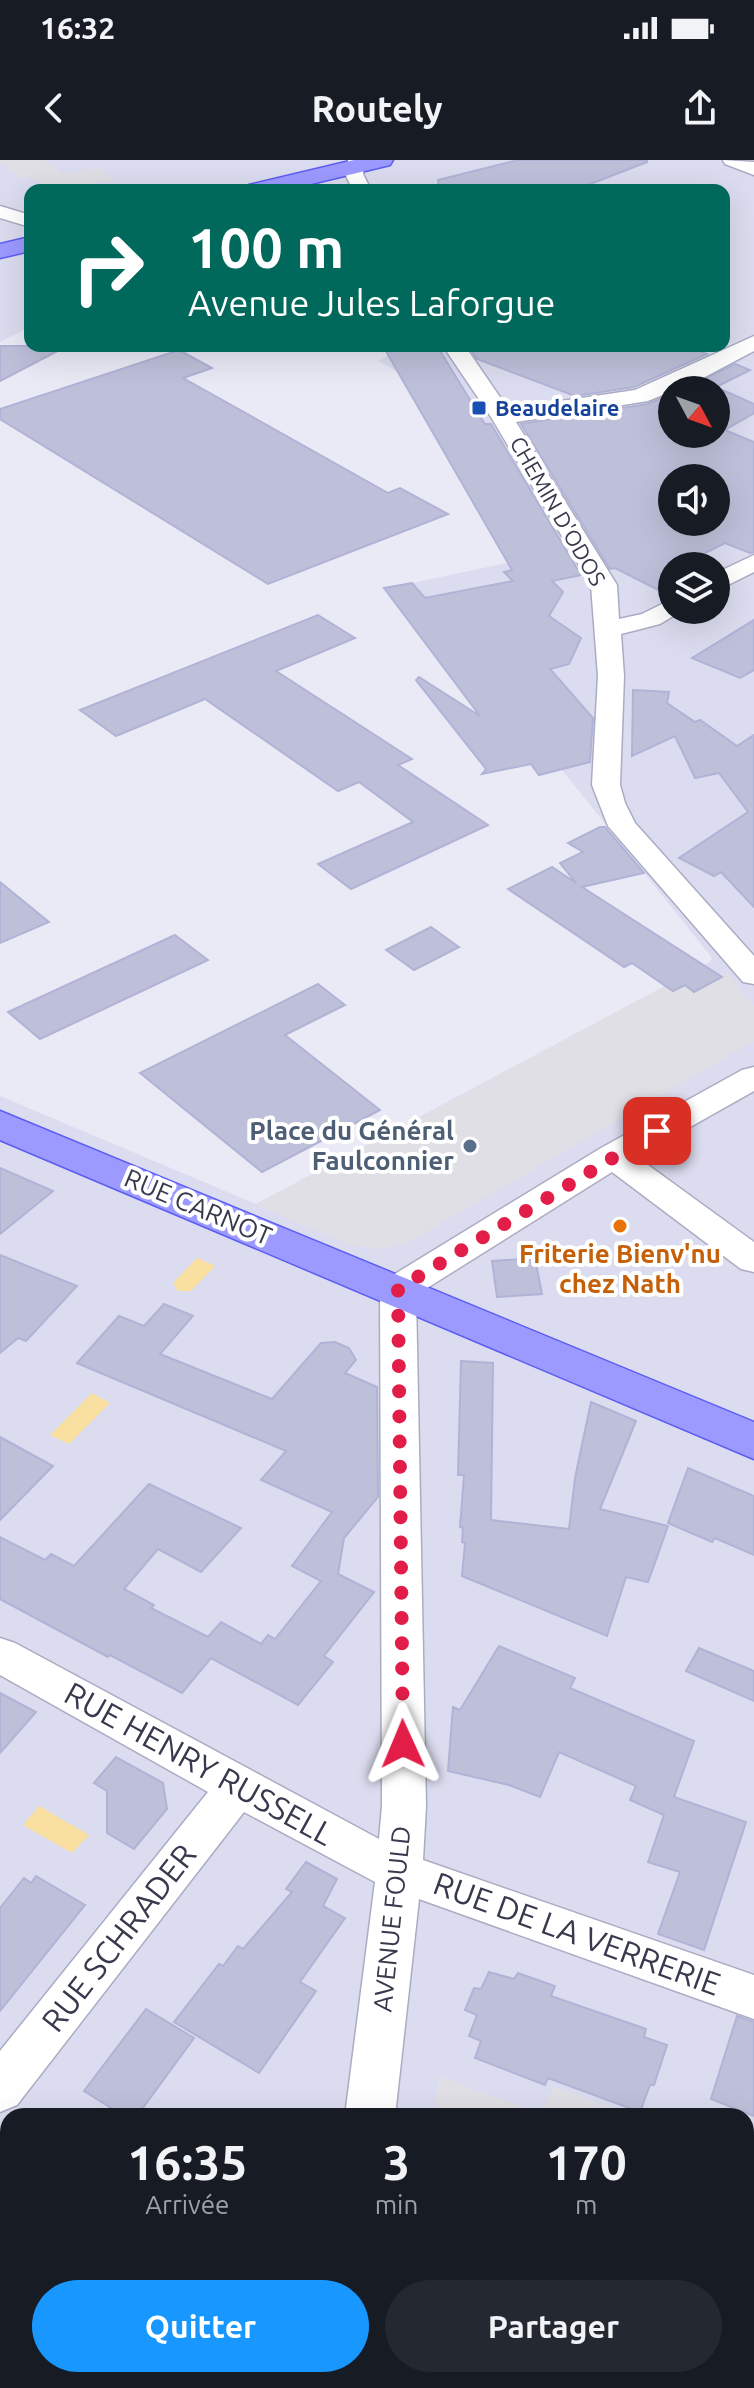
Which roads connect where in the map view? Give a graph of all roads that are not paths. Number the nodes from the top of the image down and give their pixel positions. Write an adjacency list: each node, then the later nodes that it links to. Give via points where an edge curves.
1 (382, 160): 5 (main road)
2 (732, 160): 4 (street)
3 (409, 161): 5 (main road)
4 (754, 169)
5 (357, 173): 6 (main road); 7 (main road)
6 (292, 184)
7 (313, 184)
8 (0, 212): 9 (street)
9 (24, 219)
10 (24, 245): 11 (main road)
11 (0, 251)
12 (24, 253): 13 (main road)
13 (0, 259)
14 (754, 342): 16 (street, via 640,396)
15 (458, 352): 16 (street, CHEMIN D'ODOS)
16 (502, 417): 20 (street, CHEMIN D'ODOS, via 604,585)
17 (754, 562): 18 (street)
18 (730, 575)
19 (658, 615): 20 (street)
20 (607, 630): 21 (street, CHEMIN D'ODOS, via 611,676 606,785 611,803 622,826)
21 (754, 975)
22 (754, 1077): 24 (street)
23 (0, 1124): 26 (main road, RUE CARNOT)
24 (613, 1156): 25 (street); 26 (street)
25 (754, 1260)
26 (398, 1289): 27 (main road, RUE CARNOT); 30 (street, AVENUE FOULD, via 404,1806)
27 (754, 1441)
28 (0, 1655): 29 (street, RUE HENRY RUSSELL)
29 (238, 1787): 30 (street, RUE HENRY RUSSELL); 32 (street, RUE SCHRADER)
30 (399, 1872): 31 (street, RUE DE LA VERRERIE); 33 (street, AVENUE FOULD)
31 (754, 1997)
32 (0, 2089)
33 (371, 2108)

